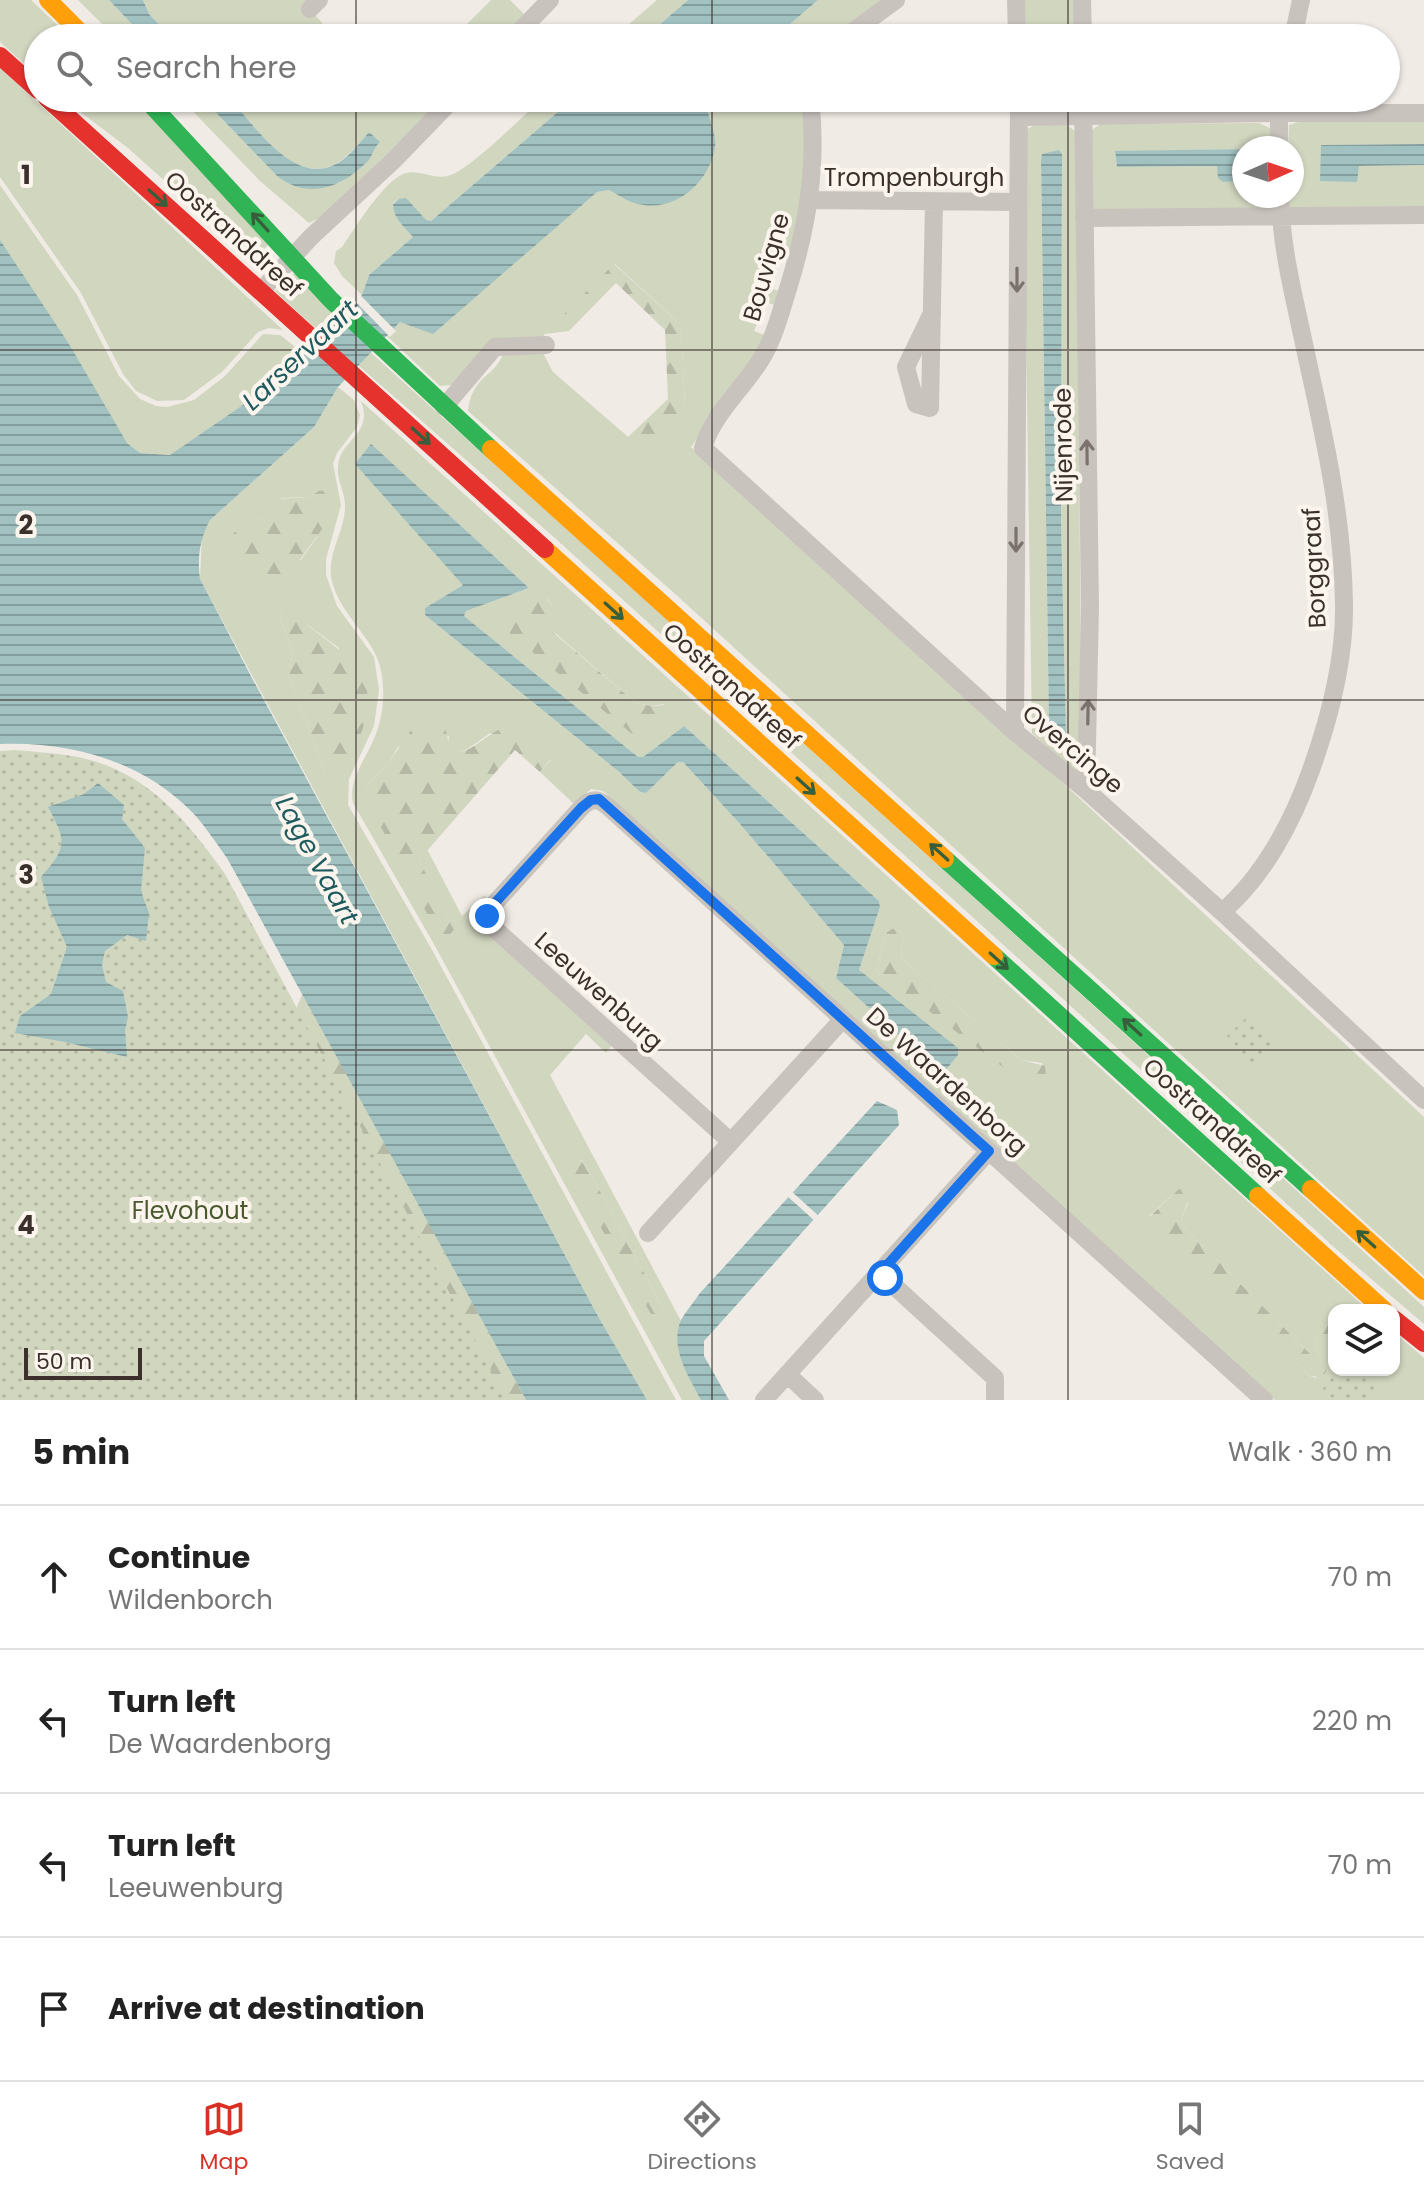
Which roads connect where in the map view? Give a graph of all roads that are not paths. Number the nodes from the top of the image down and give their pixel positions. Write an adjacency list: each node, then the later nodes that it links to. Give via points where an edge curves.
1 (48, 0): 7 (main road)
2 (550, 0): 8 (street)
3 (896, 0): 9 (street)
4 (1016, 0): 10 (street)
5 (1082, 0): 11 (street)
6 (1301, 0): 12 (street)
7 (72, 24)
8 (527, 24)
9 (863, 24)
10 (1017, 24)
11 (1083, 24)
12 (1296, 24)
13 (0, 56): 14 (main road)
14 (24, 77)
15 (63, 112): 36 (main road, Oostranddreef, one-way to 36)
16 (158, 112): 35 (main road, Oostranddreef, one-way to 16)
17 (440, 112): 35 (street)
18 (811, 112): 27 (street, Bouvigne)
19 (1020, 112): 25 (street, Nijenrode)
20 (1052, 112): 25 (street)
21 (1083, 112): 34 (street, Nijenrode)
22 (1280, 112): 26 (street)
23 (1400, 112): 24 (street)
24 (1424, 113)
25 (1020, 117): 29 (street, Nijenrode)
26 (1279, 136)
27 (809, 200): 28 (street, Trompenburgh); 40 (street, Bouvigne, via 802,244 761,359)
28 (934, 201): 29 (street, Trompenburgh); 37 (street)
29 (1018, 202): 41 (street, Nijenrode, one-way to 41)
30 (1247, 208): 34 (street)
31 (1280, 208): 44 (street, Borggraaf, via 1288,271 1334,479 1344,605 1341,651 1324,735 1301,798 1266,862)
32 (1304, 208): 33 (street)
33 (1424, 215)
34 (1084, 218): 42 (street, Nijenrode, one-way to 34, via 1090,607)
35 (292, 259): 36 (street); 39 (main road, Oostranddreef)
36 (261, 291): 52 (main road, Oostranddreef, one-way to 52)
37 (932, 313)
38 (546, 345): 39 (street, via 495,347)
39 (444, 407): 51 (main road, Oostranddreef, one-way to 39)
40 (708, 431): 41 (street, Overcinge, via 703,448)
41 (1015, 732): 42 (street, Overcinge)
42 (1086, 790): 44 (street, Overcinge)
43 (595, 799): 45 (street, De Waardenborg); 47 (street, Leeuwenburg, via 494,904 487,919)
44 (1222, 912): 46 (street, Overcinge)
45 (843, 1019): 47 (street); 48 (street, De Waardenborg)
46 (1424, 1100)
47 (731, 1142): 49 (street)
48 (989, 1151): 50 (street); 59 (street, De Waardenborg)
49 (648, 1233)
50 (880, 1273): 55 (street); 56 (street, via 995,1378)
51 (1424, 1291)
52 (1377, 1304)
53 (1400, 1324): 54 (main road)
54 (1424, 1343)
55 (787, 1374): 57 (street); 58 (street)
56 (995, 1399)
57 (764, 1400)
58 (815, 1400)
59 (1264, 1400)

